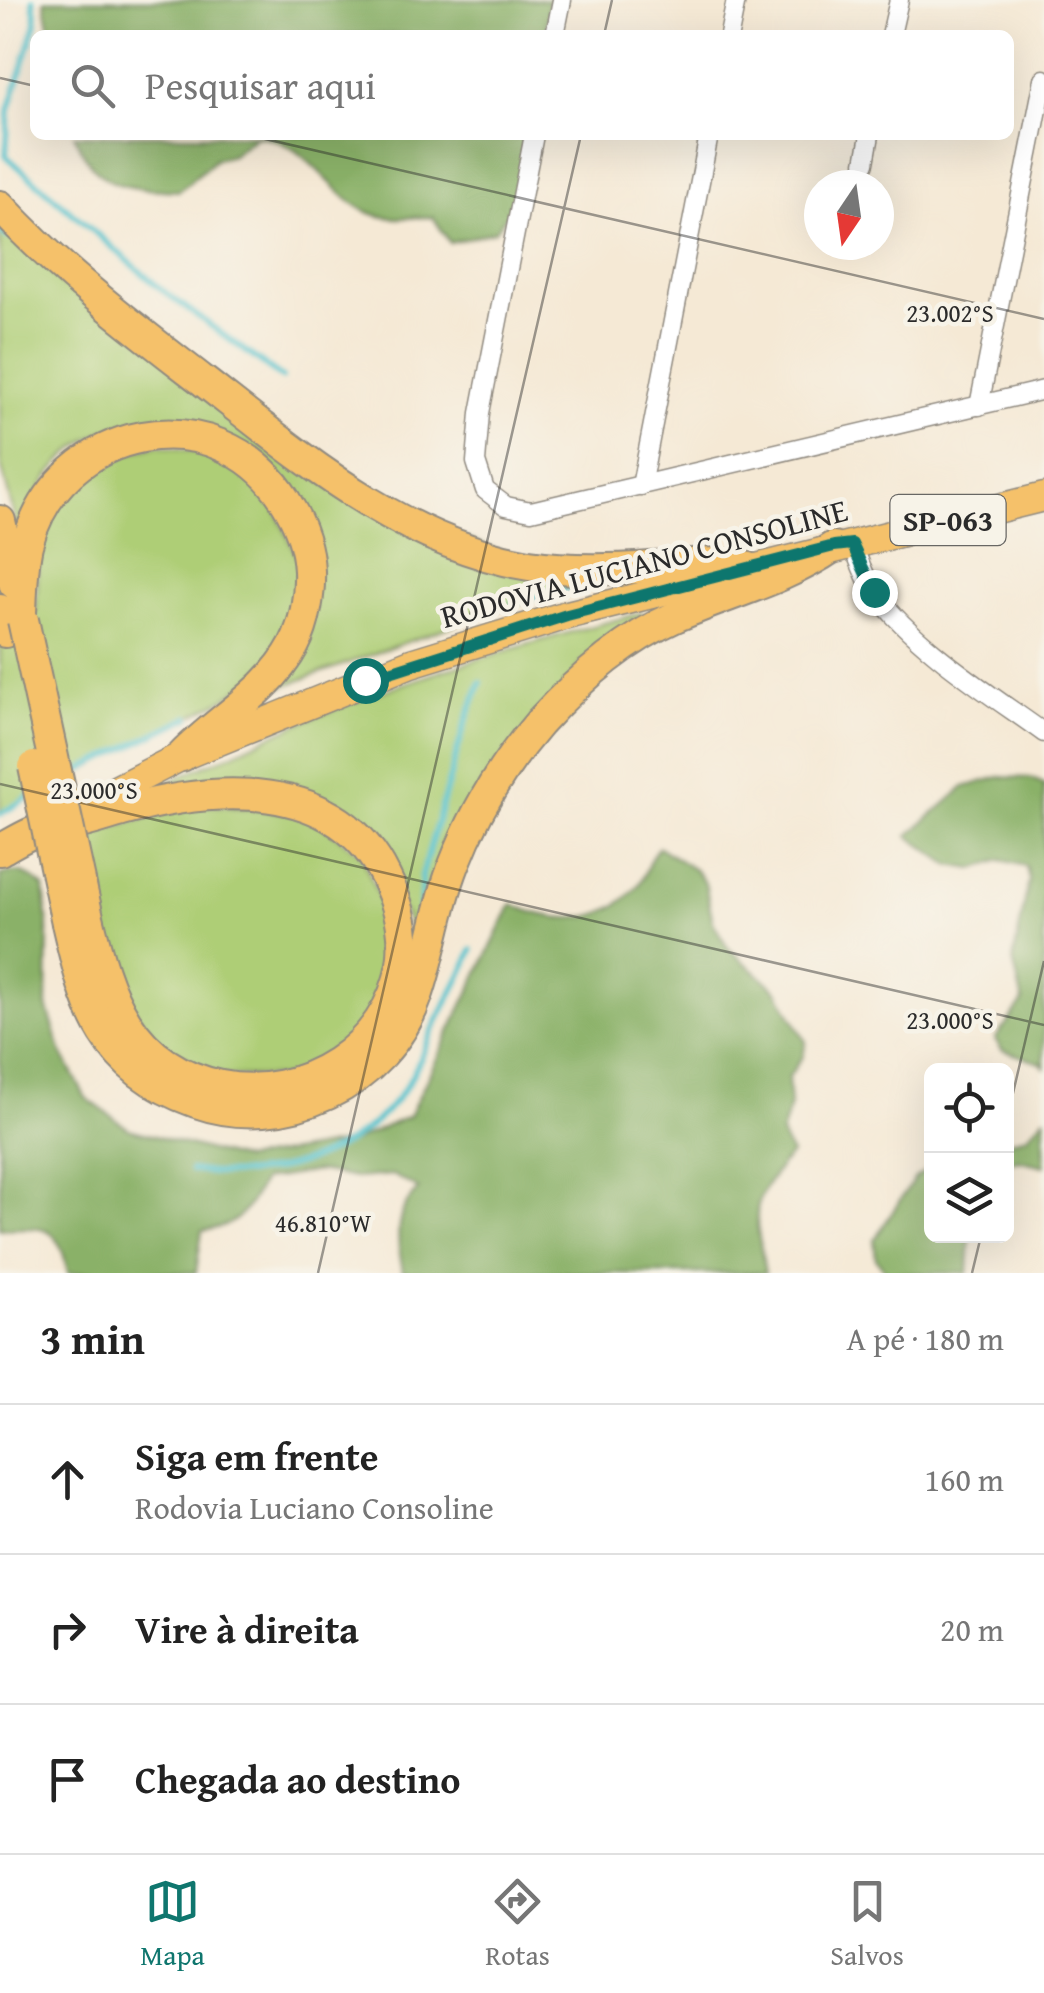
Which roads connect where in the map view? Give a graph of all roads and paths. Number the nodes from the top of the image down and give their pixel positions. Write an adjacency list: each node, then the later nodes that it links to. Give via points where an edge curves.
1 (562, 0): 4 (street)
2 (736, 0): 5 (street)
3 (899, 0): 6 (street)
4 (556, 30)
5 (730, 30)
6 (893, 30)
7 (1044, 79): 14 (street)
8 (533, 140): 15 (street, via 480,413 476,462 484,490 506,506 532,511)
9 (708, 140): 15 (street)
10 (869, 140): 11 (street)
11 (864, 163)
12 (0, 206): 19 (highway, via 56,264 147,338 343,486 405,523 472,551 530,565 630,569 697,561)
13 (1044, 390): 14 (street)
14 (979, 406): 15 (street)
15 (641, 486)
16 (1044, 497): 18 (main road, RODOVIA LUCIANO CONSOLINE / SP-063)
17 (0, 521): 20 (highway)
18 (842, 545): 19 (main road, RODOVIA LUCIANO CONSOLINE / SP-063); 21 (street, via 902,621); 25 (highway, via 790,574 671,618 584,678 540,722 497,777 468,831 408,1017 372,1065 330,1094 299,1106 244,1112 154,1085 119,1053 94,1017 83,988)
19 (749, 568): 22 (main road, RODOVIA LUCIANO CONSOLINE / SP-063, via 412,663)
20 (12, 619): 22 (highway, via 34,528 56,487 85,460 123,441 163,434 211,441 252,462 276,486 303,535 308,594 297,640 278,671); 25 (highway, bridge)
21 (1044, 733)
22 (182, 756): 23 (main road, RODOVIA LUCIANO CONSOLINE / SP-063)
23 (37, 830): 24 (highway, RODOVIA LUCIANO CONSOLINE / SP-063); 25 (highway, via 190,796 242,793 290,800 348,830 381,868 400,917 402,966 384,1011 348,1056 296,1084 242,1090 186,1074 143,1045 120,1013)
24 (0, 850)
25 (77, 918)

